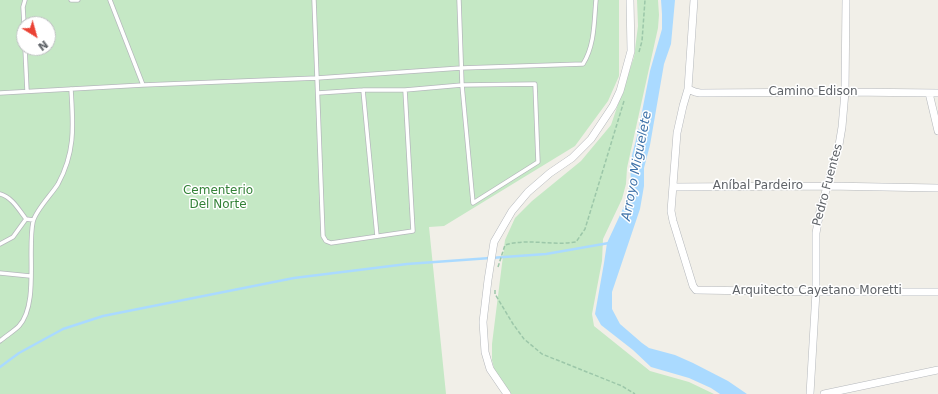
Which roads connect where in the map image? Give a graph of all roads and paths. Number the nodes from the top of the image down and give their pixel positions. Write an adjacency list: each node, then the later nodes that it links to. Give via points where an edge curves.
1 (25, 0): 12 (lane)
2 (71, 0): 3 (lane)
3 (78, 0)
4 (110, 0): 17 (lane)
5 (314, 0): 16 (lane)
6 (459, 0): 15 (lane)
7 (596, 0): 15 (lane, via 592,44 584,64)
8 (630, 0): 47 (street, via 631,51 620,92 613,106 590,139 572,158 528,192 512,211 494,242 483,322 485,352 490,369)
9 (645, 0): 13 (path, via 642,41)
10 (694, 0): 20 (street)
11 (846, 0): 24 (street, Pedro Fuentes)
12 (24, 16)
13 (638, 55)
14 (25, 56): 23 (lane)
15 (461, 68): 16 (lane); 18 (lane)
16 (317, 78): 17 (lane); 26 (lane)
17 (143, 85): 19 (lane)
18 (462, 85): 18 (lane, via 463,93 473,203 538,162 535,84); 22 (lane)
19 (71, 89): 23 (lane); 36 (lane, via 74,129 70,154 57,185)
20 (688, 89): 24 (street, Camino Edison, via 700,93); 32 (street, via 677,133)
21 (363, 90): 22 (lane); 26 (lane); 37 (lane)
22 (405, 90): 37 (lane, via 413,231)
23 (27, 91): 25 (lane)
24 (845, 92): 27 (street, Camino Edison); 31 (street, Pedro Fuentes, via 841,135)
25 (0, 93)
26 (318, 93): 37 (lane, via 326,241 331,243)
27 (929, 93): 28 (street, Camino Edison); 30 (street)
28 (938, 93)
29 (625, 98): 39 (path, via 585,229 576,242 514,242 505,245)
30 (938, 131)
31 (827, 186): 32 (street, Aníbal Pardeiro); 33 (street, Aníbal Pardeiro); 43 (street, Pedro Fuentes, via 816,233)
32 (673, 187): 43 (street, Arquitecto Cayetano Moretti, via 673,222 696,290)
33 (938, 188)
34 (0, 194): 35 (lane, via 13,202)
35 (26, 219): 36 (lane); 38 (lane, via 13,237)
36 (33, 220): 41 (lane)
37 (377, 236)
38 (0, 244)
39 (498, 268)
40 (0, 273): 41 (lane)
41 (30, 276): 45 (lane, via 31,290 24,318 19,326)
42 (495, 287): 48 (path, via 496,294 513,324 524,339 542,354 622,386)
43 (816, 292): 44 (street, Arquitecto Cayetano Moretti); 49 (street, Pedro Fuentes)
44 (938, 292)
45 (0, 341)
46 (938, 370): 50 (street)
47 (507, 394)
48 (635, 394)
49 (810, 394)
50 (824, 394)

